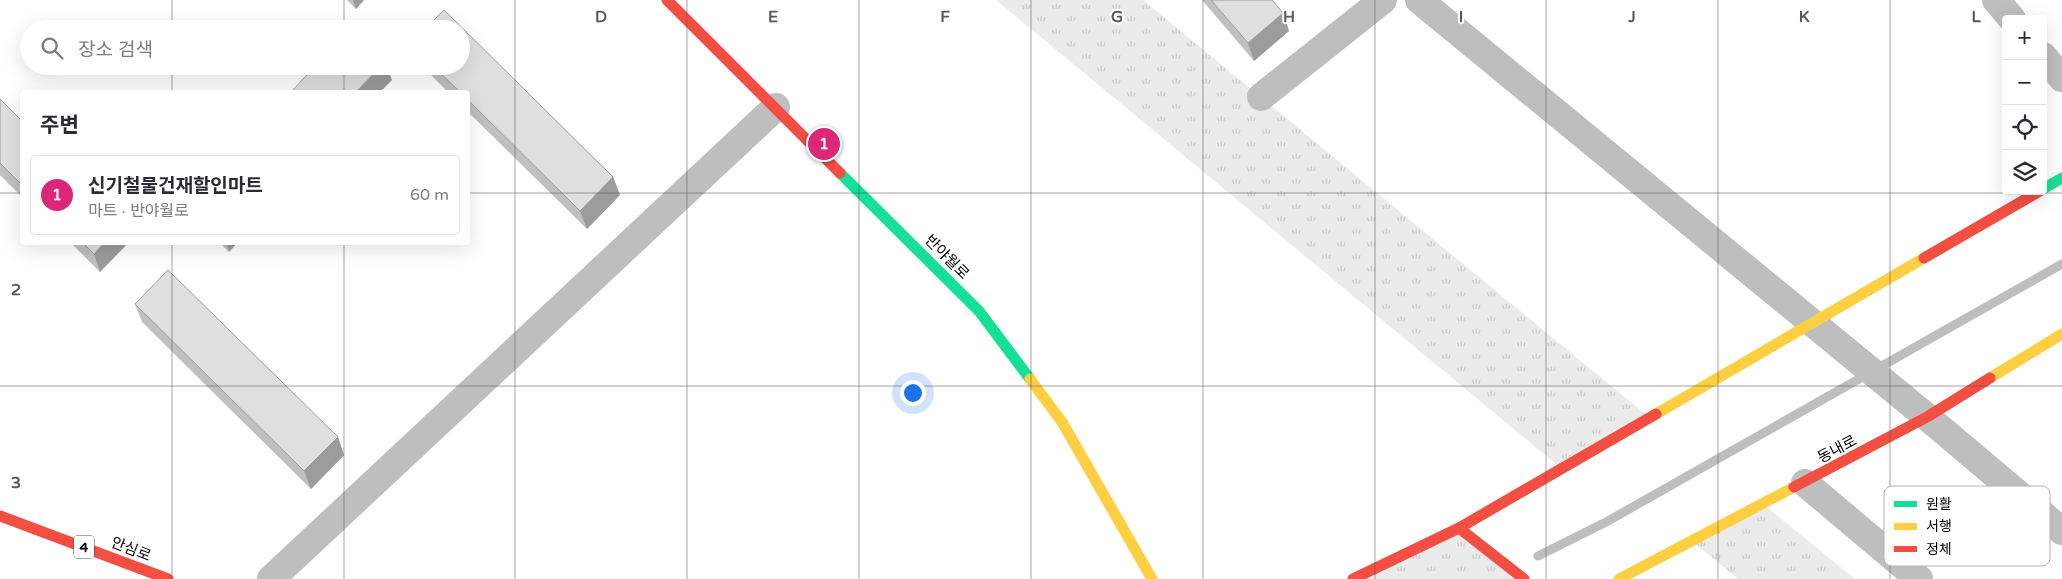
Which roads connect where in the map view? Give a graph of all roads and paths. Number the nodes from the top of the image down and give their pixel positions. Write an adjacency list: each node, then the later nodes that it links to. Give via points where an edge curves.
1 (667, 0): 9 (street, 반야월로)
2 (1383, 0): 8 (street)
3 (1419, 0): 13 (street)
4 (1996, 0): 5 (street)
5 (2009, 15)
6 (2046, 60): 7 (street)
7 (2062, 78)
8 (1261, 97)
9 (776, 107): 25 (street); 26 (street, 반야월로, via 979,311 1062,422)
10 (2062, 178): 11 (street)
11 (2047, 187)
12 (2033, 195): 13 (street)
13 (1812, 323): 15 (street); 20 (street)
14 (2062, 334): 15 (street, 동내로)
15 (1927, 417): 16 (street, 동내로); 17 (street)
16 (1805, 483): 22 (street); 29 (street, 동내로)
17 (2009, 486)
18 (0, 516): 24 (street, 안심로 / 4)
19 (2050, 520): 21 (street)
20 (1459, 528): 27 (street); 28 (street)
21 (2062, 530)
22 (1884, 550)
23 (1904, 566): 30 (street)
24 (168, 579)
25 (271, 579)
26 (1152, 579)
27 (1354, 579)
28 (1524, 579)
29 (1619, 579)
30 (1919, 579)

